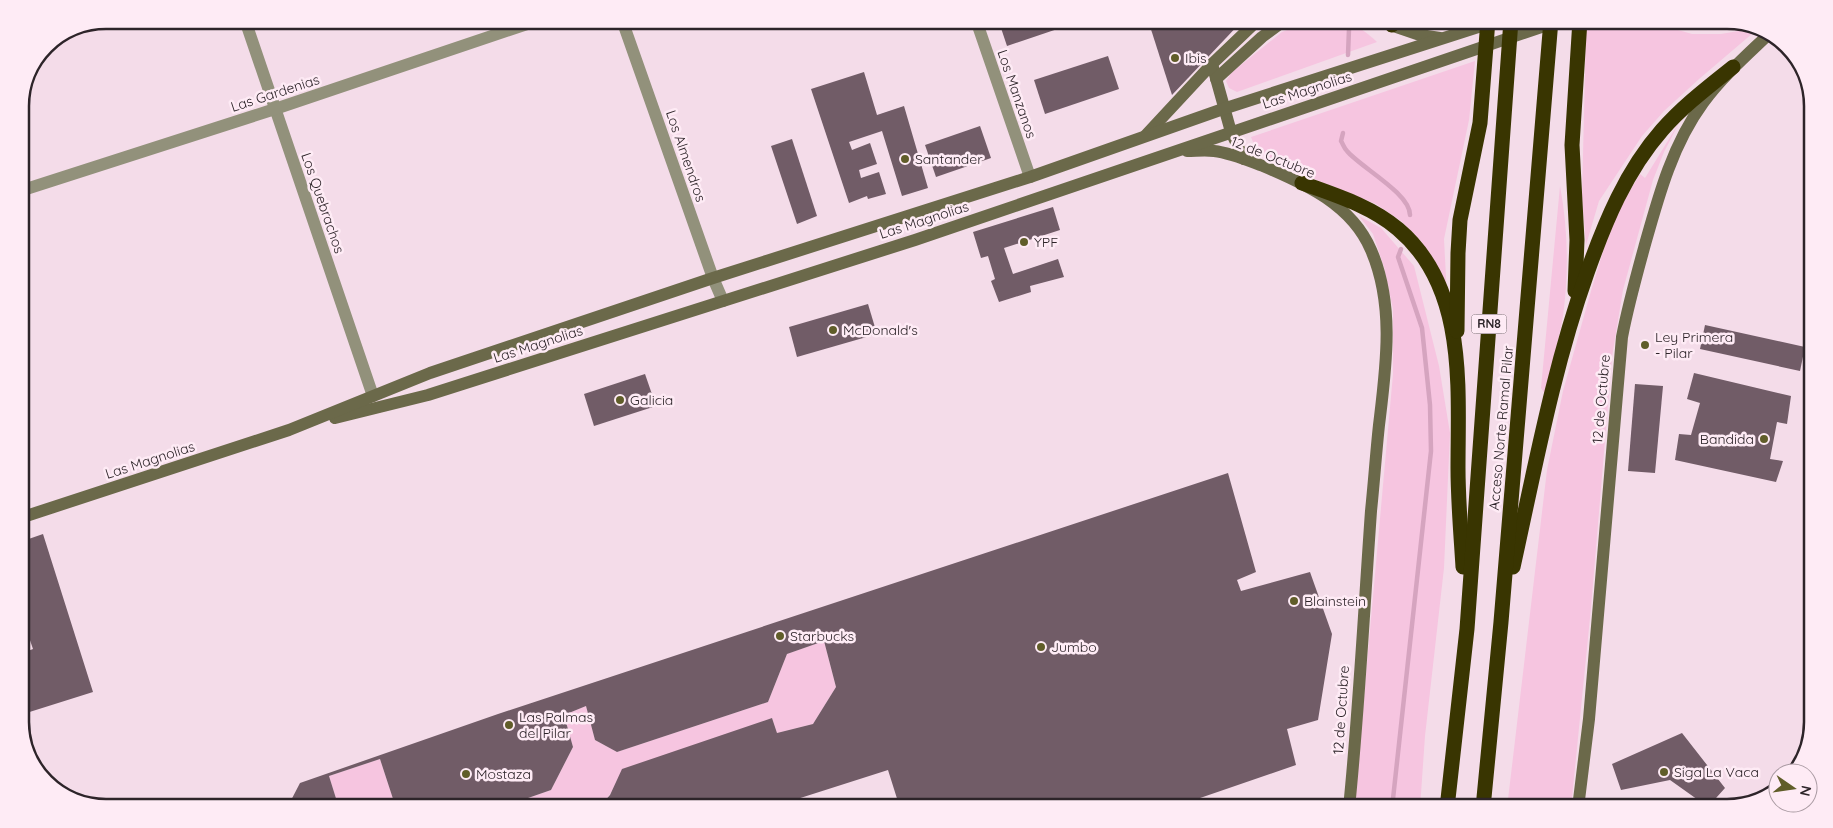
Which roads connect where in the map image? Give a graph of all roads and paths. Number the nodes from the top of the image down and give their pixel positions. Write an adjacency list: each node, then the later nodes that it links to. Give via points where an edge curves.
1 (248, 29): 20 (street, Los Quebrachos)
2 (513, 29): 20 (street, Las Gardenias)
3 (625, 29): 28 (street, Los Almendros)
4 (979, 29): 25 (street, Los Manzanos)
5 (1249, 29): 16 (main road)
6 (1273, 29): 18 (main road)
7 (1405, 29): 14 (main road)
8 (1472, 29): 14 (main road, Las Magnolias)
9 (1487, 29): 31 (highway, via 1480,123 1460,220)
10 (1510, 29): 36 (highway, Acceso Norte Ramal Pilar / RN8)
11 (1536, 29): 21 (main road, Las Magnolias)
12 (1550, 29): 35 (highway, Acceso Norte Ramal Pilar / RN8)
13 (1579, 29): 30 (highway, via 1572,145 1577,240)
14 (1443, 38): 19 (main road, Las Magnolias)
15 (1764, 38): 17 (main road, 12 de Octubre)
16 (1212, 64): 18 (main road); 22 (main road)
17 (1733, 67): 30 (highway, via 1679,112 1635,167 1602,230); 40 (main road, 12 de Octubre, via 1696,114 1673,157 1627,311 1621,346)
18 (1216, 79): 19 (main road)
19 (1223, 109): 21 (main road); 22 (main road, Las Magnolias)
20 (275, 110): 27 (street, Las Gardenias); 32 (street, Los Quebrachos)
21 (1231, 132): 23 (main road, Las Magnolias); 24 (main road)
22 (1144, 136): 25 (main road, Las Magnolias)
23 (1174, 151): 24 (main road, 12 de Octubre, via 1212,151); 29 (main road, Las Magnolias, via 915,240)
24 (1244, 159): 26 (main road, 12 de Octubre)
25 (1030, 177): 28 (main road, Las Magnolias)
26 (1302, 183): 31 (highway, via 1365,208 1408,239 1437,281); 37 (main road, 12 de Octubre, via 1331,201 1359,228 1380,276 1385,308 1384,386)
27 (29, 188)
28 (712, 278): 29 (street, Los Almendros); 32 (main road, Las Magnolias, via 430,373)
29 (723, 301): 33 (main road, Las Magnolias, via 428,395)
30 (1573, 314): 35 (highway, via 1543,425)
31 (1457, 356): 36 (highway, via 1458,470)
32 (373, 396): 33 (main road, Las Magnolias)
33 (289, 430): 34 (main road, Las Magnolias)
34 (29, 515)
35 (1501, 622): 39 (highway, Acceso Norte Ramal Pilar / RN8)
36 (1467, 629): 38 (highway, Acceso Norte Ramal Pilar / RN8)
37 (1350, 799)
38 (1448, 799)
39 (1484, 799)
40 (1579, 799)

